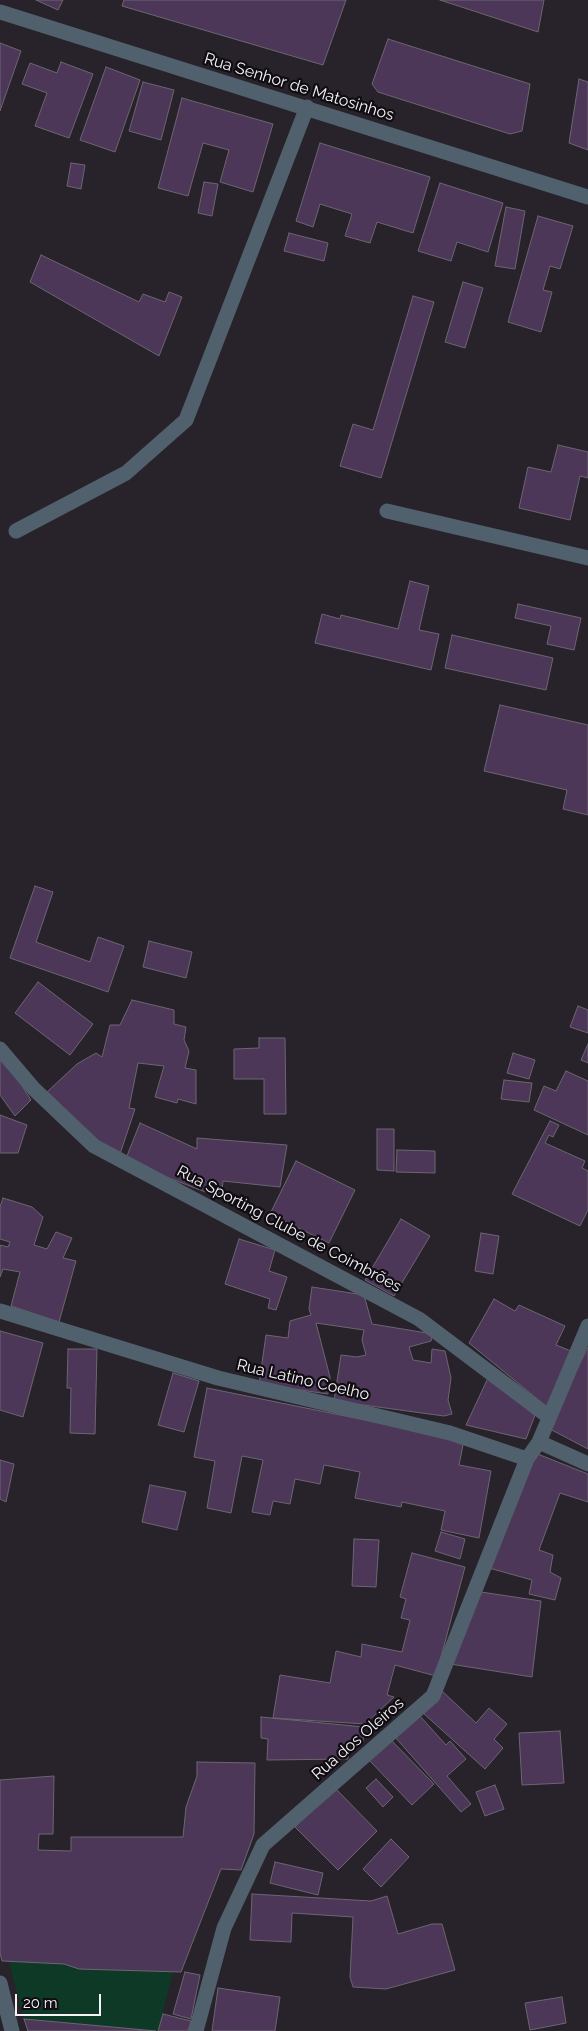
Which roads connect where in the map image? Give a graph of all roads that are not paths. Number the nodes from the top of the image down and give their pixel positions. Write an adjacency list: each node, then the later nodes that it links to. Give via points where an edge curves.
1 (0, 12): 2 (street, Rua Senhor de Matosinhos)
2 (307, 107): 3 (street, Rua Senhor de Matosinhos); 5 (street, via 186,420 126,473)
3 (588, 197)
4 (387, 510): 6 (street)
5 (16, 531)
6 (588, 558)
7 (0, 1049): 10 (street, Rua Sporting Clube de Coimbrões, via 34,1089 94,1146 420,1318)
8 (0, 1311): 12 (street, Rua Latino Coelho, via 218,1378 450,1432)
9 (588, 1326): 10 (street)
10 (549, 1417): 11 (street)
11 (539, 1442): 12 (street); 13 (street)
12 (527, 1459): 16 (street, Rua dos Oleiros, via 433,1696 263,1845 224,1928)
13 (588, 1464)
14 (0, 1983): 15 (street)
15 (12, 2031)
16 (196, 2031)

